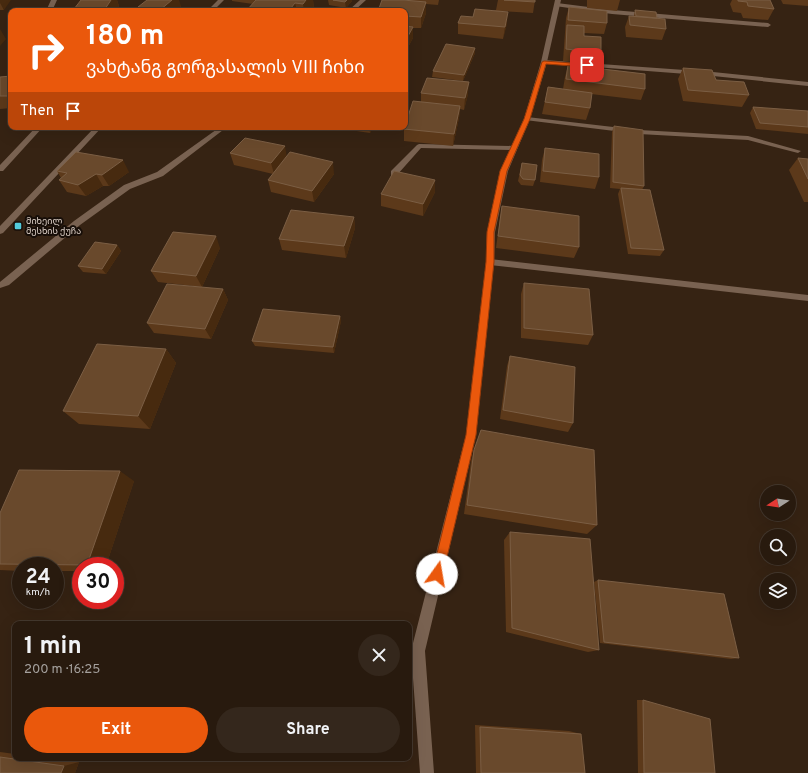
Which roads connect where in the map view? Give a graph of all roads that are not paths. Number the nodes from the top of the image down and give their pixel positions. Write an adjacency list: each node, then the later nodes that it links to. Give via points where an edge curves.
1 (221, 0): 4 (street)
2 (363, 0): 5 (street)
3 (557, 2): 6 (street, via 612,12); 7 (street)
4 (213, 8)
5 (354, 8)
6 (768, 25)
7 (544, 62): 8 (street, via 713,74); 9 (street)
8 (808, 84)
9 (527, 119): 13 (street); 14 (street, via 639,132 748,138)
10 (37, 130): 15 (street)
11 (96, 130): 18 (street)
12 (220, 130): 20 (street, via 160,174 127,187 77,222 6,283)
13 (514, 148): 17 (street, via 419,146); 19 (street, via 504,171 492,224)
14 (798, 151)
15 (3, 162): 16 (street)
16 (0, 169)
17 (394, 173)
18 (0, 231)
19 (490, 262): 21 (street); 22 (street, via 471,435 418,651)
20 (0, 285)
21 (808, 298)
22 (427, 773)

